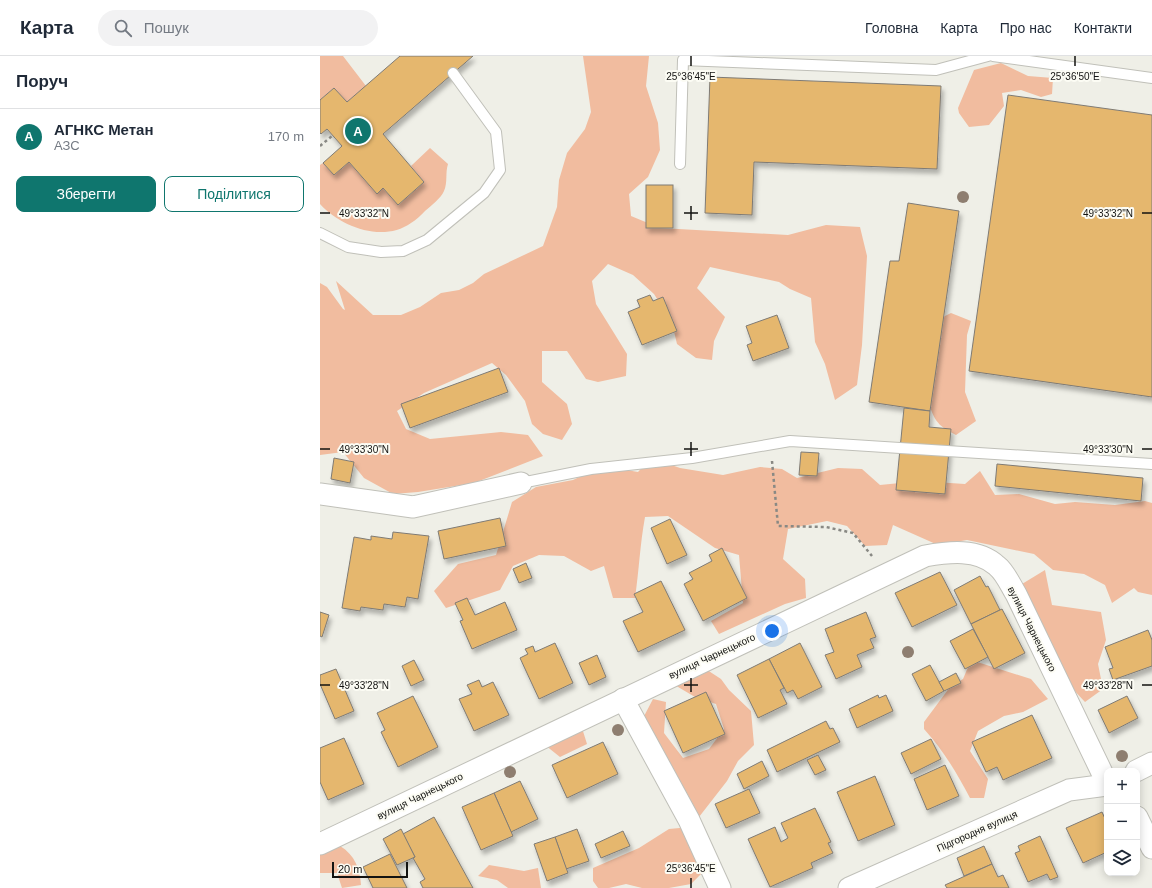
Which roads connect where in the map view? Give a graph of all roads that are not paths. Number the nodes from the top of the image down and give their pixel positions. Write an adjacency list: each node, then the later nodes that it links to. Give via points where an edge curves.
1 (988, 56): 5 (lane, via 936,70 683,60)
2 (993, 56): 4 (lane)
3 (453, 73): 6 (lane, via 496,132 500,170 484,194 427,240 403,251 381,252 348,247)
4 (1152, 78)
5 (680, 164)
6 (320, 233)
7 (1152, 464): 8 (lane, via 790,441 692,458 591,469)
8 (520, 483): 9 (street, via 413,507)
9 (320, 494)
10 (623, 699): 13 (street, вулиця Чарнецького, via 925,556 948,552 970,554 998,566 1016,594); 16 (street, вулиця Чарнецького); 18 (street, via 689,820)
11 (1152, 763): 12 (street)
12 (1140, 769)
13 (1104, 778)
14 (1104, 784): 19 (street, Підгородня вулиця, via 1070,790)
15 (1140, 823): 17 (street)
16 (320, 844)
17 (1152, 848)
18 (720, 888)
19 (849, 888)

